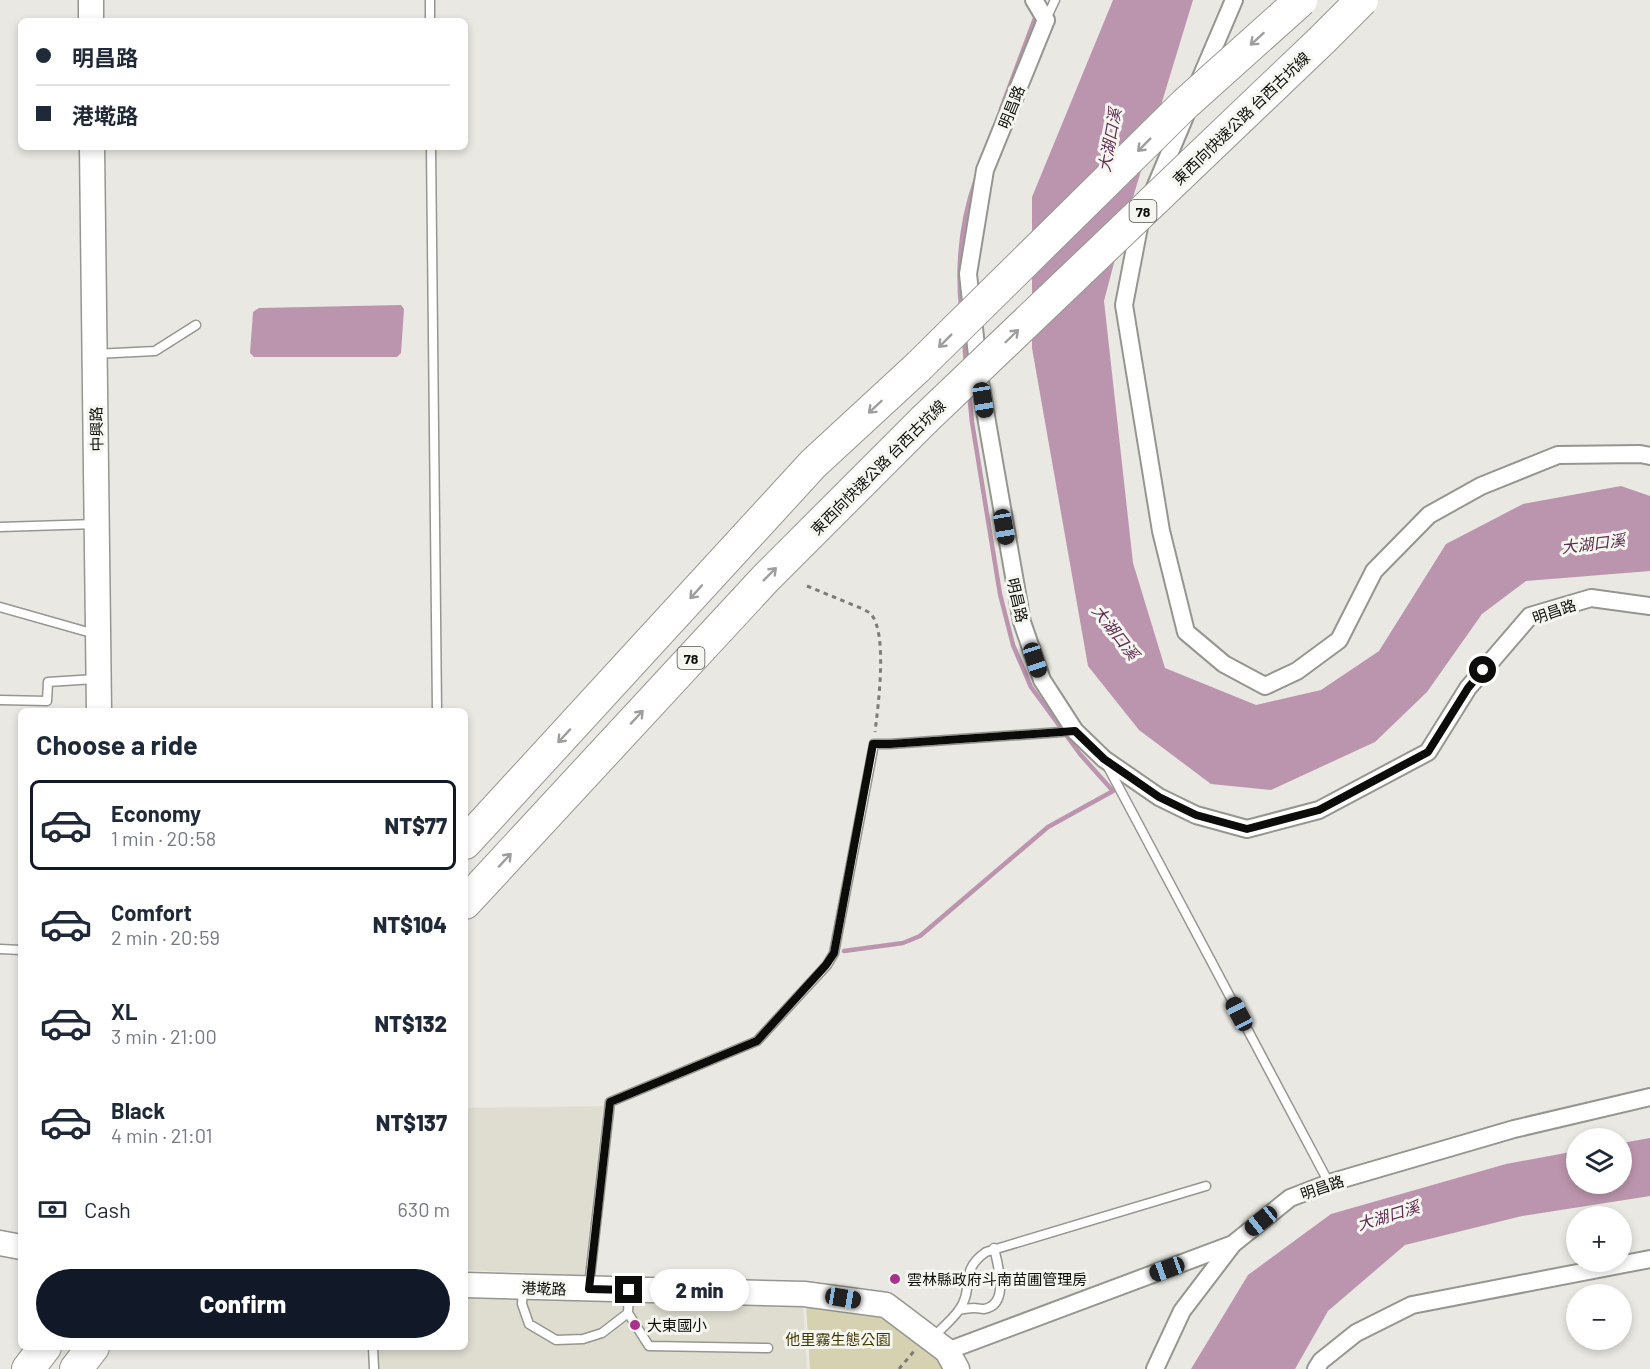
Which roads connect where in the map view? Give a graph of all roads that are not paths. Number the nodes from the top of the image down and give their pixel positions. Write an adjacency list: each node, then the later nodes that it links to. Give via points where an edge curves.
1 (91, 0): 9 (main road)
2 (430, 0): 10 (lane)
3 (1055, 0): 8 (lane)
4 (1234, 0): 16 (street, via 1139,227 1124,305 1161,531 1186,632 1224,664 1265,686 1297,671 1339,640 1374,571 1429,515 1481,486 1558,455)
5 (1301, 0): 28 (highway, one-way to 28, bridge, via 1185,104 918,367 813,464)
6 (1362, 0): 11 (highway, 東西向快速公路 台西古坑線 / 78, bridge)
7 (1373, 0): 11 (highway, bridge)
8 (1040, 9): 26 (street, 明昌路, via 985,170 968,274 980,382 1022,622 1042,680)
9 (91, 18)
10 (430, 18)
11 (1322, 40): 29 (highway, 東西向快速公路 台西古坑線 / 78, one-way to 11, bridge, via 765,579 924,420)
12 (92, 150): 15 (main road, 中興路)
13 (432, 150): 25 (lane)
14 (196, 326): 15 (lane, via 155,351)
15 (95, 354): 17 (main road, 中興路)
16 (1650, 456)
17 (97, 524): 18 (lane); 21 (main road, 中興路)
18 (0, 527)
19 (1650, 606): 27 (street, 明昌路, via 1591,598 1530,616 1468,688 1428,752 1319,810 1247,829 1196,815 1159,797)
20 (0, 607): 21 (lane)
21 (98, 635): 22 (main road, 中興路)
22 (99, 679): 23 (lane, via 48,681 47,700); 24 (main road, 中興路)
23 (0, 700)
24 (99, 708)
25 (437, 708)
26 (1075, 731): 27 (street, 明昌路); 42 (lane, via 873,744 834,953 826,965 757,1041 610,1102)
27 (1104, 759): 33 (lane)
28 (468, 840)
29 (468, 900)
30 (0, 949): 31 (lane)
31 (18, 950)
32 (1650, 1096): 33 (street, 明昌路, via 1514,1129)
33 (1329, 1183): 36 (street, 明昌路, via 1290,1198)
34 (1206, 1186): 38 (lane)
35 (0, 1243): 37 (main road)
36 (1233, 1244): 46 (street, 明昌路); 55 (street, via 1182,1311)
37 (18, 1246)
38 (994, 1248): 44 (lane, via 970,1267 966,1297); 44 (lane, via 1000,1295 983,1309)
39 (1650, 1259): 56 (street, via 1412,1305 1356,1333)
40 (468, 1285): 41 (main road, 港墘路)
41 (523, 1287): 42 (main road, 港墘路); 43 (lane, via 522,1304 529,1324 556,1340 583,1339 602,1333)
42 (589, 1289): 43 (main road, 港墘路)
43 (628, 1302): 45 (lane, via 649,1346); 46 (main road, 港墘路, via 804,1294 843,1298 886,1305)
44 (959, 1310): 46 (lane)
45 (768, 1347)
46 (941, 1348)
47 (43, 1350): 51 (highway)
48 (91, 1350): 52 (highway)
49 (100, 1350): 53 (main road)
50 (373, 1350): 54 (lane)
51 (27, 1369)
52 (76, 1369)
53 (100, 1369)
54 (374, 1369)
55 (1155, 1369)
56 (1316, 1369)

